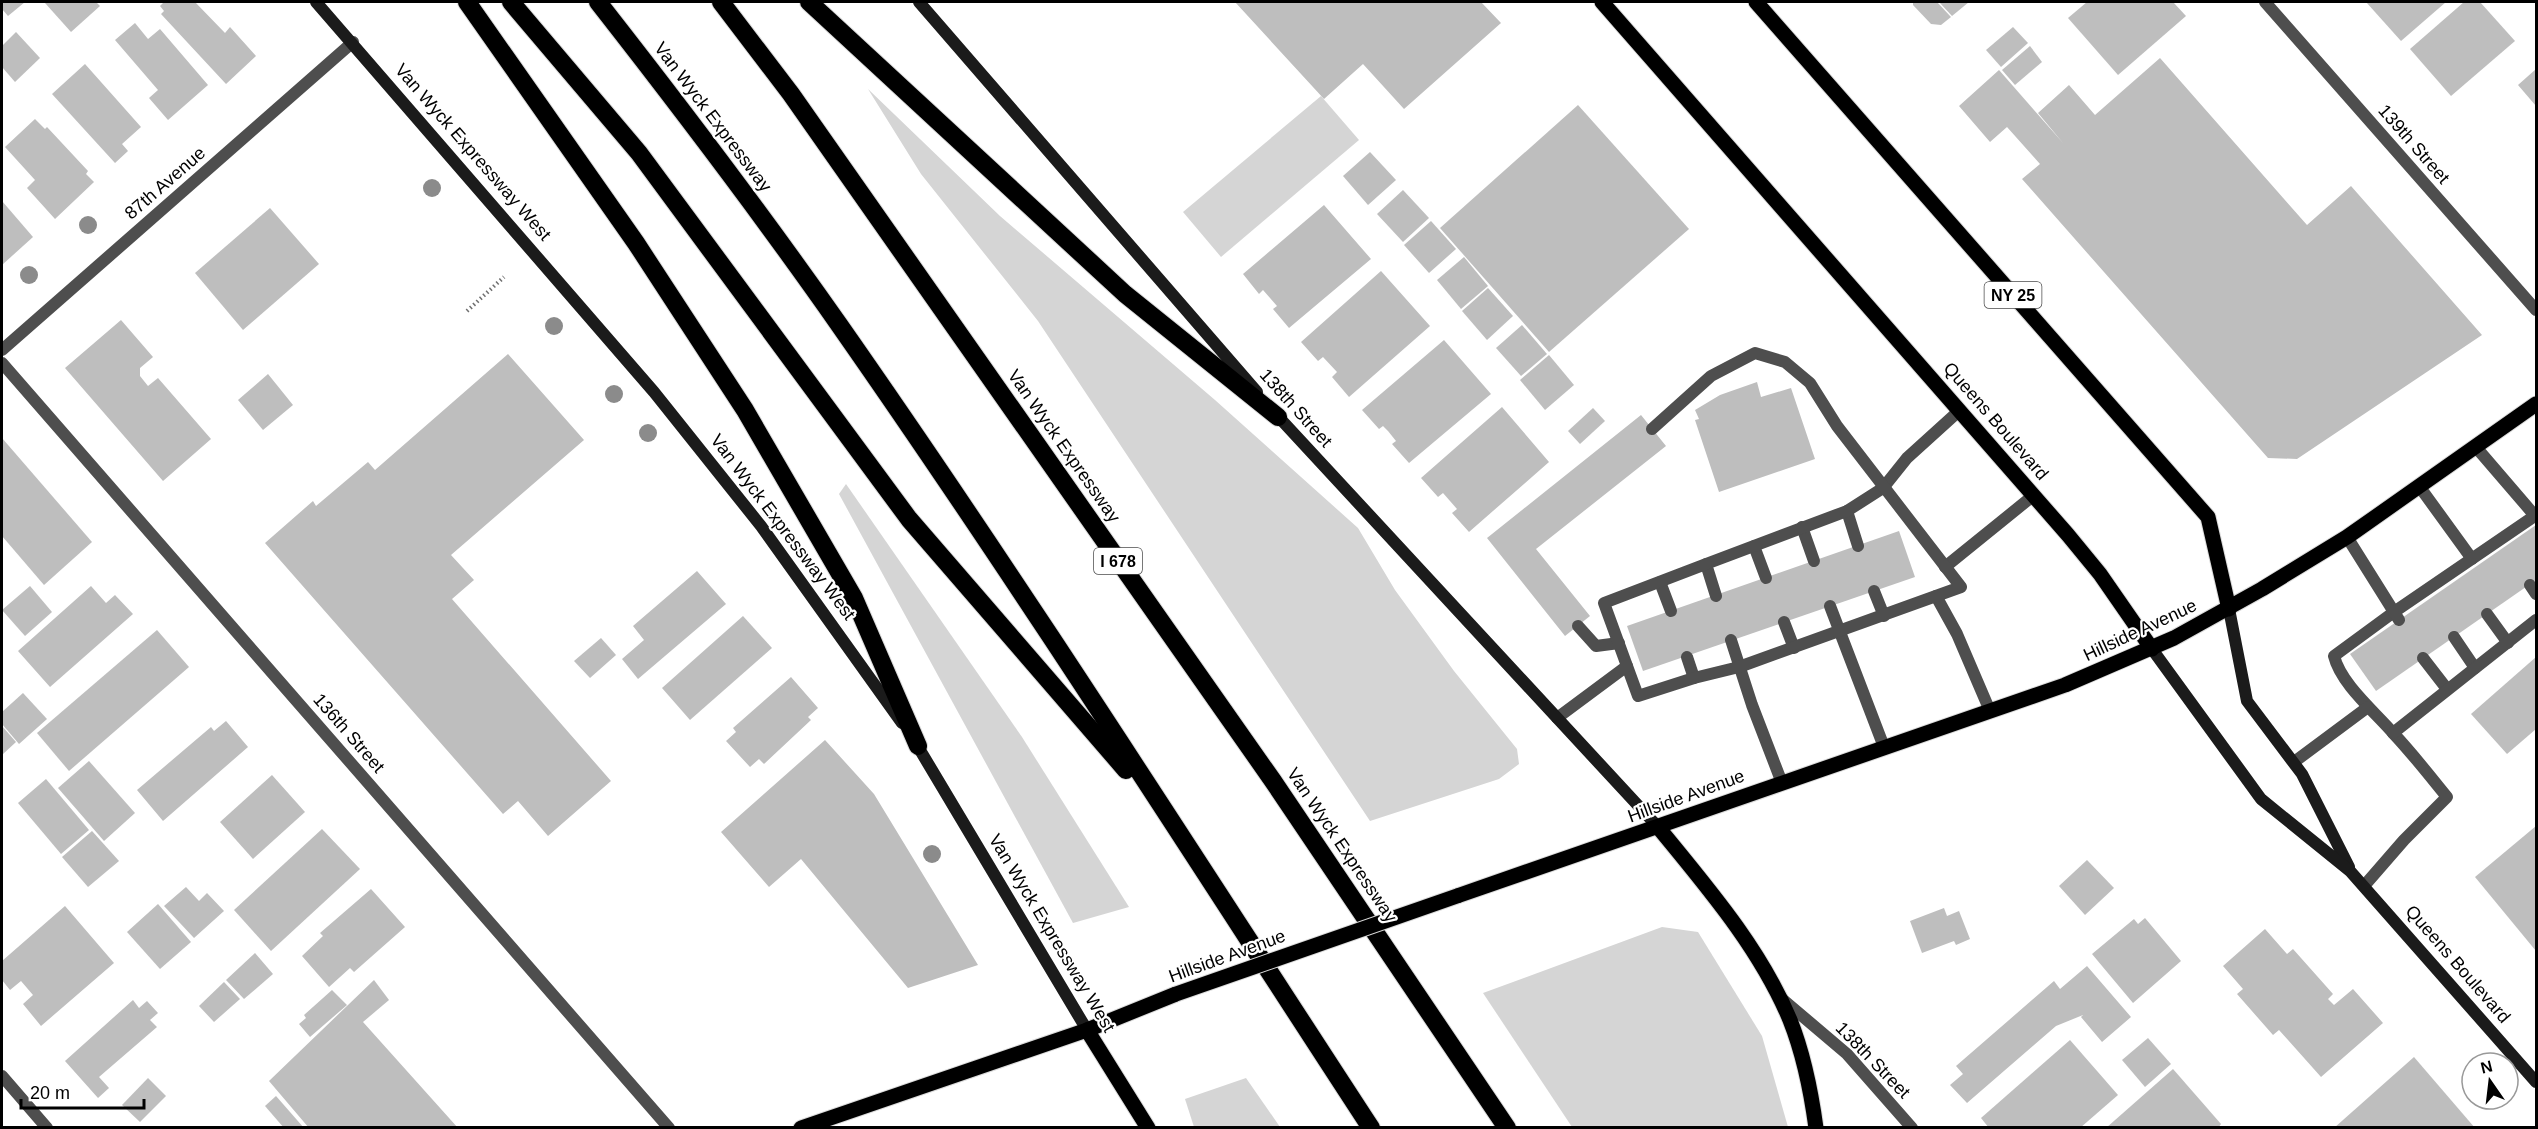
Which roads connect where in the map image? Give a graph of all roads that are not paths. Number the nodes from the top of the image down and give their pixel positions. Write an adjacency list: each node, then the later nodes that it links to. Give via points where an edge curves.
1 (316, 2): 11 (main road, Van Wyck Expressway West)
2 (467, 2): 65 (highway, via 636,243 745,410 854,598)
3 (511, 2): 69 (highway, via 639,153 909,519)
4 (598, 2): 69 (highway, Van Wyck Expressway, via 745,194 840,327)
5 (721, 2): 82 (highway, Van Wyck Expressway / I 678, via 791,94 1274,781)
6 (808, 2): 17 (highway, via 1125,294)
7 (919, 2): 17 (main road, 138th Street)
8 (1602, 2): 16 (main road, Queens Boulevard)
9 (1756, 2): 39 (main road, Queens Boulevard / NY 25, via 2208,517)
10 (2265, 2): 12 (street, 139th Street)
11 (353, 42): 13 (street, 87th Avenue); 65 (main road, Van Wyck Expressway West, via 654,392 761,525)
12 (2536, 310)
13 (2, 350)
14 (2, 363): 78 (street, 136th Street)
15 (2534, 409): 19 (main road, Hillside Avenue)
16 (1960, 410): 21 (street, via 1907,458); 22 (main road, Queens Boulevard)
17 (1278, 417): 63 (main road, 138th Street)
18 (1652, 429): 21 (street, via 1710,376 1755,352 1785,362 1810,382)
19 (2475, 446): 20 (main road, Hillside Avenue); 24 (street)
20 (2419, 486): 26 (main road, Hillside Avenue); 29 (street)
21 (1883, 488): 23 (street); 32 (street)
22 (2034, 495): 32 (street); 53 (main road, Queens Boulevard, via 2100,574)
23 (1846, 511): 25 (street); 28 (street)
24 (2536, 516): 29 (street, via 2500,545)
25 (1802, 527): 27 (street); 30 (street)
26 (2347, 537): 39 (main road, Hillside Avenue); 43 (street)
27 (1754, 546): 31 (street); 33 (street)
28 (1858, 546)
29 (2472, 559): 43 (street, via 2458,574)
30 (1814, 561)
31 (1706, 564): 34 (street); 36 (street)
32 (1945, 567): 37 (street, via 1961,587)
33 (1766, 578)
34 (1660, 582): 40 (street); 50 (street, via 1604,603)
35 (1874, 591): 42 (street)
36 (1716, 596)
37 (1936, 596): 42 (street); 62 (street)
38 (1830, 606): 47 (street)
39 (2229, 609): 53 (main road, Hillside Avenue); 67 (main road, Queens Boulevard, via 2247,701)
40 (1671, 611)
41 (2487, 614): 51 (street)
42 (1884, 616): 47 (street)
43 (2397, 616): 61 (street, via 2334,656 2337,666)
44 (2536, 620): 51 (street)
45 (1784, 622): 52 (street)
46 (1578, 626): 50 (street, via 1596,646)
47 (1839, 632): 52 (street); 66 (street)
48 (2454, 637): 58 (street)
49 (1731, 640): 57 (street)
50 (1619, 643): 56 (street)
51 (2508, 643): 58 (street)
52 (1794, 648): 57 (street)
53 (2152, 649): 62 (main road, Hillside Avenue); 71 (main road, Queens Boulevard, via 2261,800)
54 (1687, 657): 59 (street)
55 (2423, 658): 60 (street)
56 (1627, 666): 59 (street, via 1638,696); 63 (street)
57 (1739, 667): 59 (street); 68 (street)
58 (2475, 668): 60 (street)
59 (1694, 678)
60 (2447, 689): 64 (street)
61 (2368, 707): 64 (street); 67 (street)
62 (1990, 711): 66 (main road, Hillside Avenue)
63 (1557, 718): 70 (main road, 138th Street)
64 (2393, 733): 72 (street, via 2447,797)
65 (918, 746): 74 (main road, Van Wyck Expressway West)
66 (1884, 747): 68 (main road, Hillside Avenue)
67 (2294, 762): 71 (main road, Queens Boulevard)
68 (1782, 783): 70 (main road, Hillside Avenue)
69 (1172, 824): 81 (highway, Van Wyck Expressway)
70 (1658, 827): 73 (main road, via 1713,894); 74 (main road, Hillside Avenue, bridge, via 1176,994)
71 (2350, 871): 72 (main road, Queens Boulevard)
72 (2364, 886): 76 (main road, Queens Boulevard)
73 (1779, 996): 83 (main road, via 1801,1051); 84 (street, 138th Street, via 1847,1054)
74 (1087, 1030): 79 (main road, Hillside Avenue); 80 (main road, Van Wyck Expressway West)
75 (2, 1076): 77 (street)
76 (2536, 1082)
77 (47, 1128)
78 (669, 1128)
79 (801, 1128)
80 (1148, 1128)
81 (1371, 1128)
82 (1507, 1128)
83 (1816, 1128)
84 (1912, 1128)

